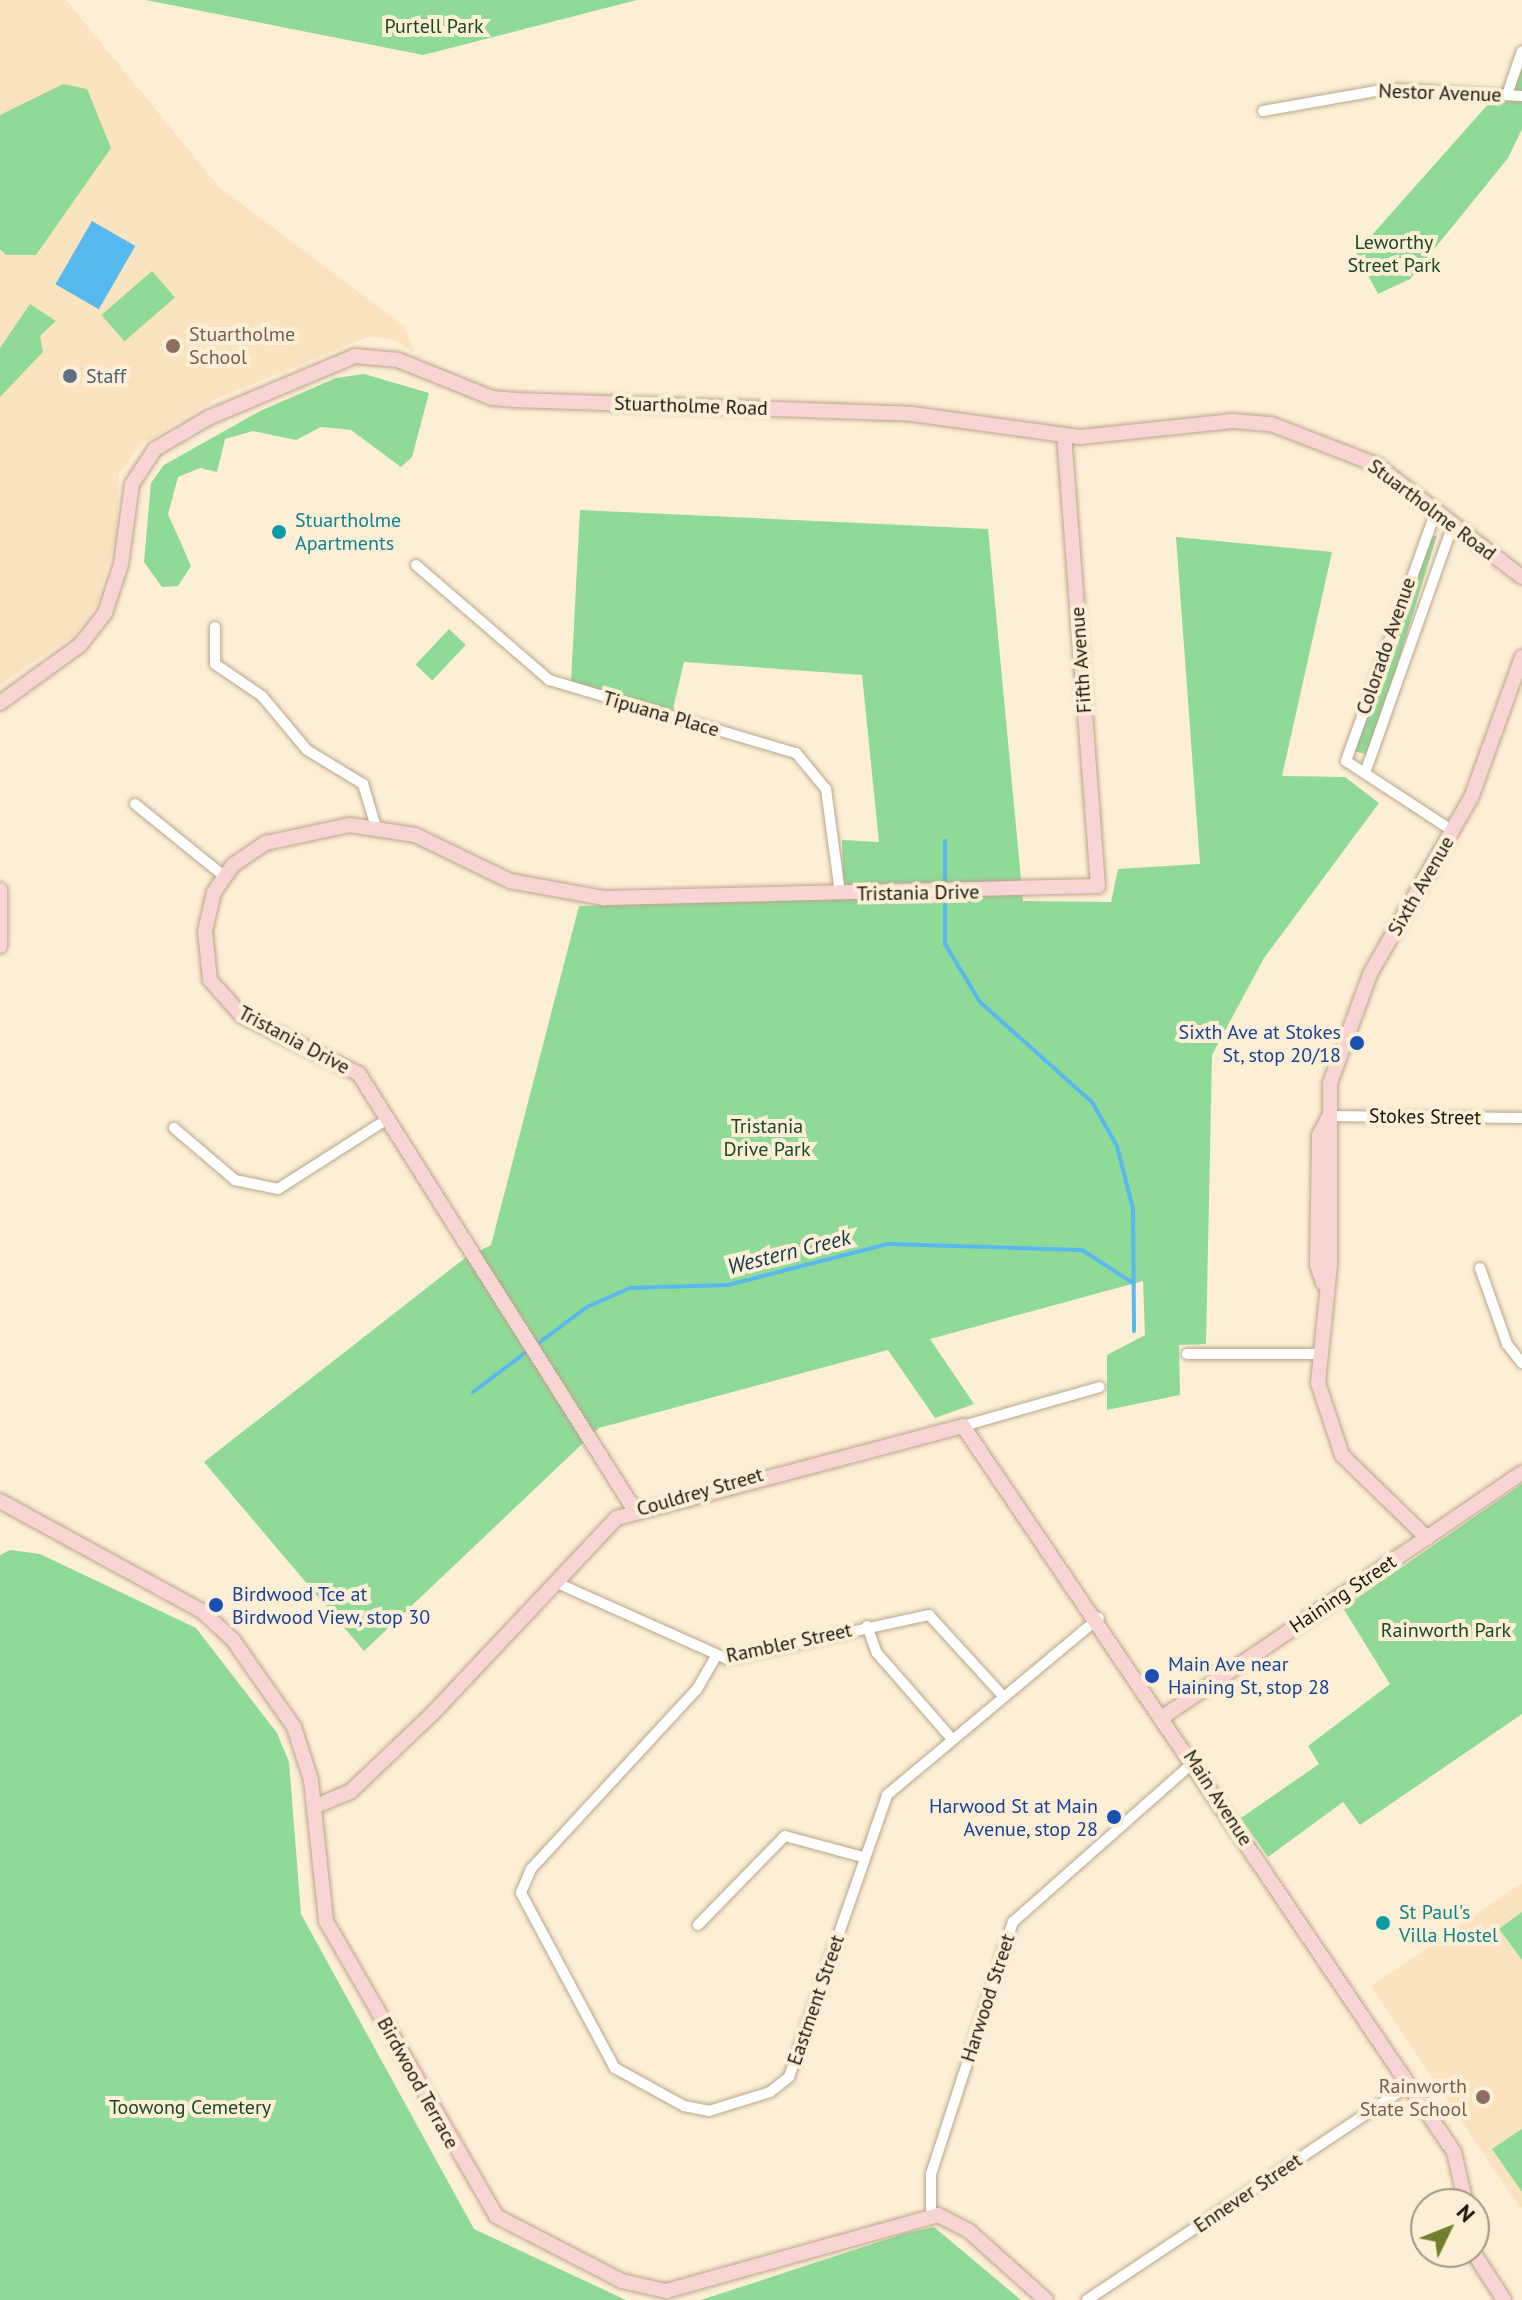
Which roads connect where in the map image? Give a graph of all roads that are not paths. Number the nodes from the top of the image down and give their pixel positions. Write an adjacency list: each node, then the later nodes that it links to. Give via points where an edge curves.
1 (1522, 51): 2 (street)
2 (1507, 95): 3 (street, Nestor Avenue); 4 (street, Nestor Avenue, via 1388,89)
3 (1522, 96)
4 (1263, 111)
5 (1064, 435): 6 (street, Stuartholme Road, via 1233,421 1271,424 1377,465); 12 (street, Stuartholme Road, via 912,414 492,398 398,360 335,359 155,449 132,484 121,564 105,613 80,645); 18 (street, Fifth Avenue)
6 (1436, 511): 7 (street, Stuartholme Road); 13 (street, Colorado Avenue, via 1346,761)
7 (1453, 524): 9 (street, Stuartholme Road); 13 (street, Colorado Avenue)
8 (416, 565): 20 (street, Tipuana Place, via 549,680 796,753 826,789)
9 (1522, 577)
10 (215, 627): 15 (street, via 215,664 262,696 307,750 363,784)
11 (1522, 657): 16 (street, Sixth Avenue)
12 (0, 703)
13 (1365, 773): 16 (street, Colorado Avenue)
14 (135, 804): 17 (street)
15 (376, 827): 17 (street, Tristania Drive, via 291,835 245,856); 20 (street, Tristania Drive, via 440,845 510,881 604,898)
16 (1453, 831): 22 (street, Sixth Avenue, via 1361,994 1332,1075)
17 (224, 876): 23 (street, Tristania Drive, via 207,909 210,980 242,1016 359,1074)
18 (1098, 886): 20 (street, Tristania Drive)
19 (0, 890): 21 (street)
20 (840, 893)
21 (0, 946)
22 (1329, 1116): 24 (street, Stokes Street); 28 (street, Sixth Avenue, via 1330,1264)
23 (389, 1118): 25 (street, via 278,1189 235,1180); 34 (street, Tristania Drive)
24 (1522, 1118)
25 (174, 1128)
26 (1480, 1268): 29 (street, via 1507,1344)
27 (1187, 1354): 28 (street)
28 (1317, 1354): 35 (street, Sixth Avenue, via 1321,1397 1342,1455)
29 (1522, 1363)
30 (1100, 1387): 31 (street, Couldrey Street)
31 (963, 1426): 34 (street, Couldrey Street); 37 (street, Main Avenue)
32 (1522, 1473): 35 (street, Haining Street)
33 (0, 1501): 44 (street, Birdwood Terrace, via 219,1624 294,1727)
34 (634, 1509): 36 (street, Couldrey Street, via 608,1525)
35 (1427, 1538): 41 (street, Haining Street)
36 (555, 1582): 39 (street, Rambler Street); 44 (street, Couldrey Street, via 350,1792)
37 (1099, 1618): 40 (street, Eastment Street); 41 (street, Main Avenue)
38 (867, 1626): 39 (street, Rambler Street); 40 (street, Rambler Street, via 929,1615); 42 (street, via 877,1653)
39 (715, 1658): 45 (street, Eastment Street, via 697,1689 524,1880 524,1905 615,2068 695,2110 780,2087 798,2061)
40 (1002, 1695): 42 (street, Eastment Street)
41 (1164, 1716): 43 (street, Main Avenue)
42 (952, 1739): 45 (street, Eastment Street, via 887,1795)
43 (1194, 1762): 47 (street, Main Avenue); 49 (street, Harwood Street, via 1013,1922 931,2174)
44 (314, 1807): 49 (street, Birdwood Terrace, via 326,1921 479,2193 512,2228 622,2281 666,2291)
45 (863, 1857): 46 (street, via 785,1836)
46 (698, 1925)
47 (1409, 2085): 48 (street, Main Avenue, via 1464,2176); 52 (street, Ennever Street)
48 (1465, 2188)
49 (931, 2214): 51 (street, via 969,2231)
50 (1483, 2268): 53 (street)
51 (1046, 2300)
52 (1087, 2300)
53 (1504, 2300)

